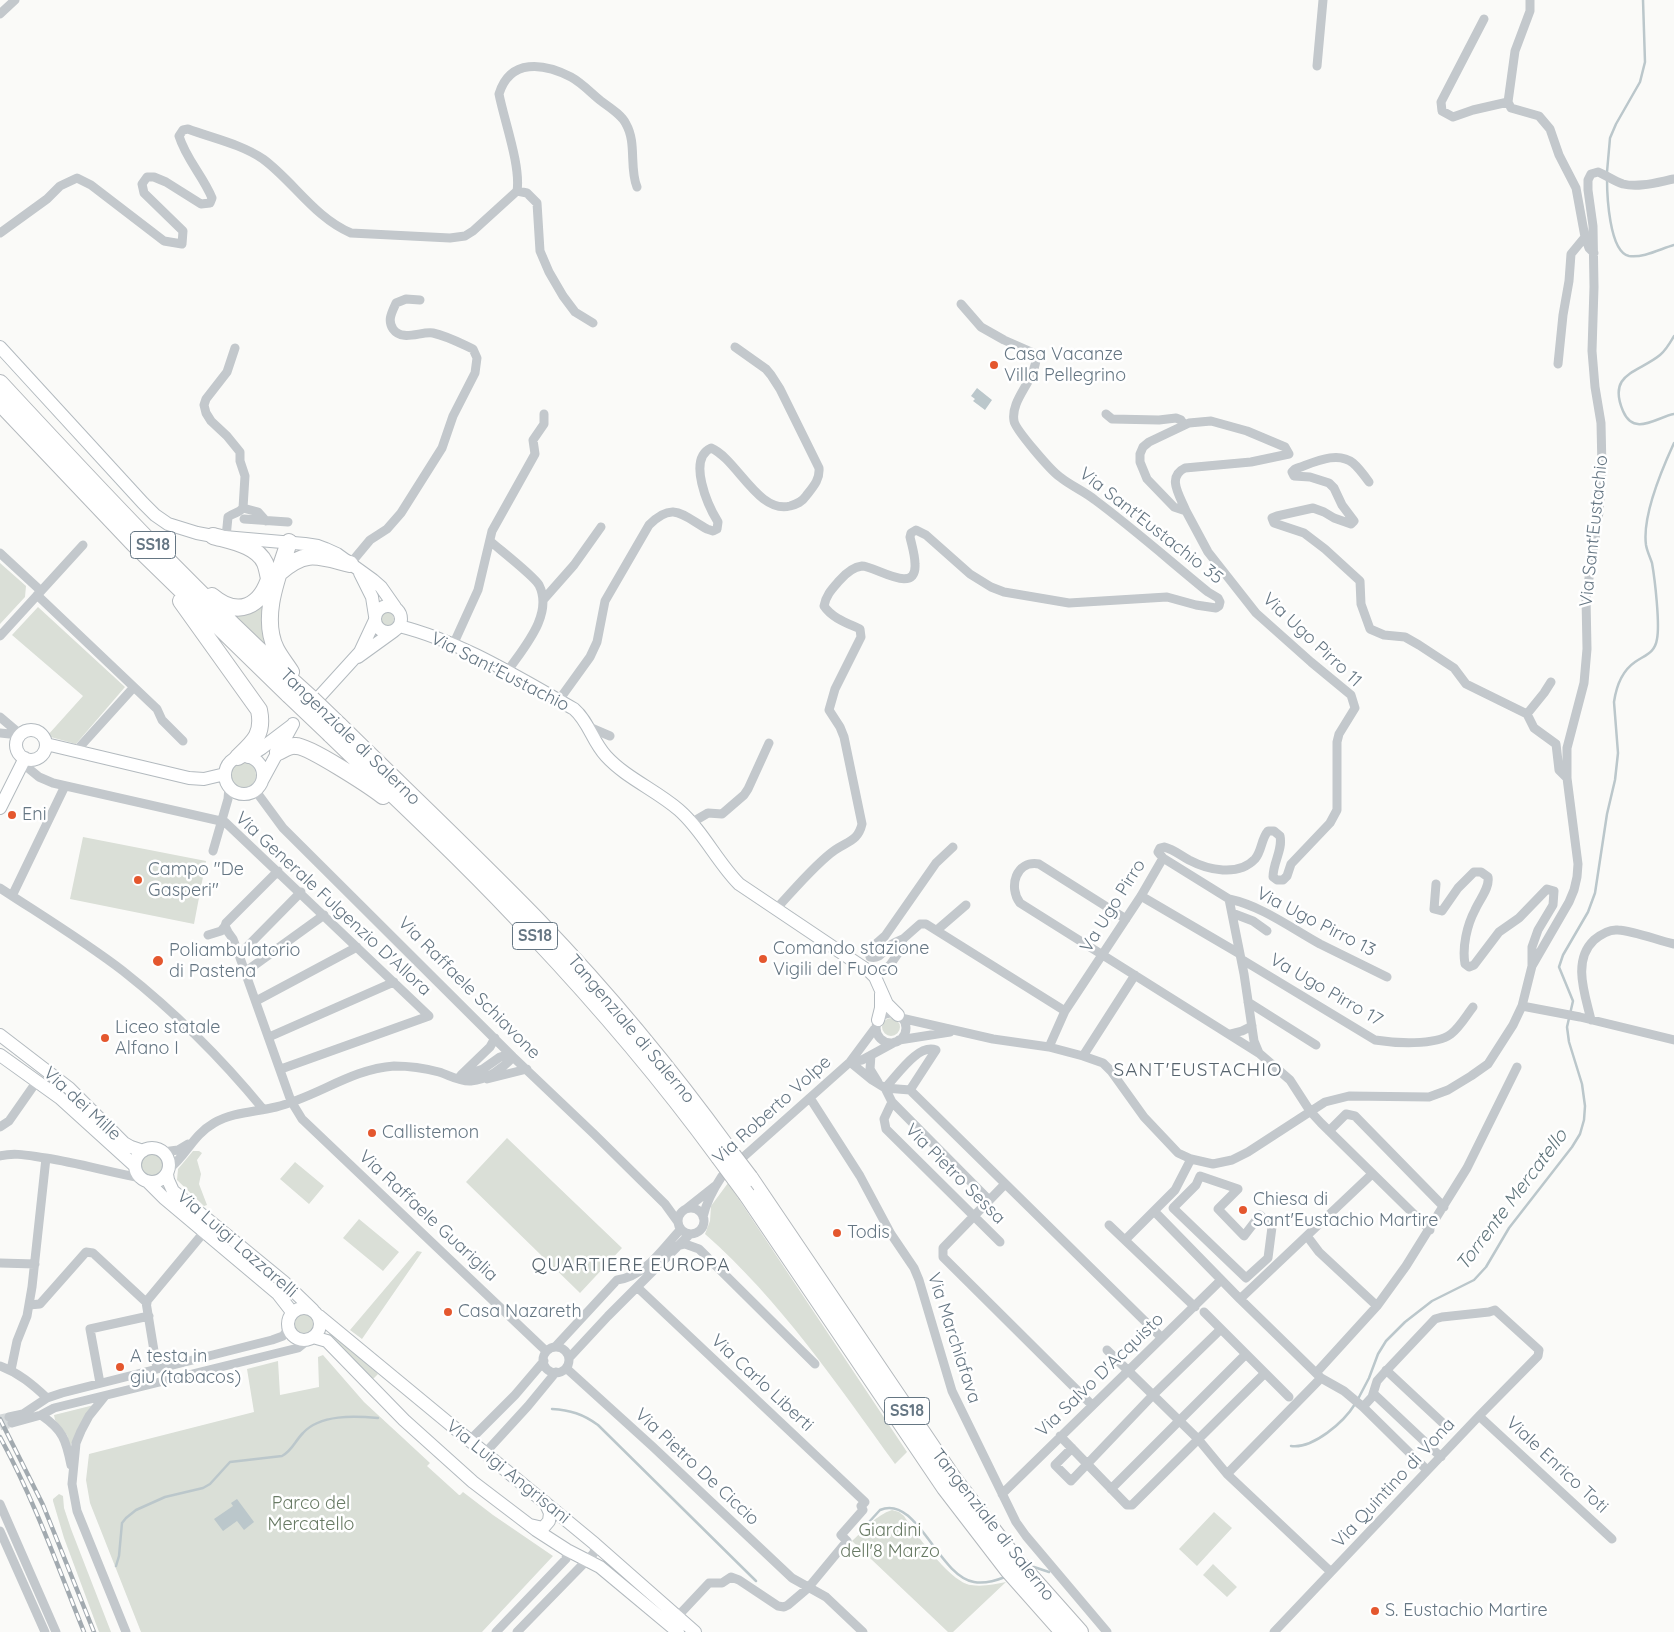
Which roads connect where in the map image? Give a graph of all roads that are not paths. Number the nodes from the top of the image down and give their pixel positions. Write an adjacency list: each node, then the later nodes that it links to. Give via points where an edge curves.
1 (15, 0): 4 (street)
2 (1322, 0): 6 (street)
3 (1530, 0): 7 (street, via 1530,10 1515,51)
4 (0, 14)
5 (1484, 19): 7 (street, via 1441,102 1442,111 1453,117)
6 (1317, 66)
7 (1508, 102): 12 (street, via 1511,108 1539,116 1550,129 1576,188)
8 (1674, 179): 13 (street, Via Sant'Eustachio, via 1638,185 1623,184 1598,172 1592,174 1588,190)
9 (637, 187): 10 (street, via 626,123 573,78 544,66 530,66 508,74 499,94 514,161)
10 (517, 191): 11 (street, via 464,236 442,238 351,233 325,217 264,160 188,129 179,136 208,189 212,198 210,202 201,204 154,177 147,177 142,184 144,193 183,230 182,244 164,241 91,185 77,178 60,186); 16 (street, via 527,193 537,203 540,250 553,280 575,312)
11 (0, 233)
12 (1585, 237): 13 (street); 20 (street, via 1571,254)
13 (1594, 253): 68 (street, Via Sant'Eustachio, via 1592,351 1601,423 1602,469 1586,598 1584,683 1567,748)
14 (420, 300): 38 (street, via 406,299 396,303 390,314 391,327 402,335 432,333 473,349 477,358 475,373 453,416 442,448 413,496 387,529 370,540)
15 (962, 304): 87 (street, Via Sant'Eustachio 35, via 981,327 1036,354 1032,376 1013,410 1014,423 1029,443 1058,476 1094,499 1218,598 1219,606 1196,605 1167,597 1069,603 1004,592 970,574 916,530 910,537 916,564 910,577 902,579 861,566 852,569 830,590 824,606 836,618 860,629 861,637 835,689 829,710 844,737 862,824 860,834 833,851)
16 (593, 323)
17 (0, 347): 33 (street, via 155,515 182,529)
18 (735, 347): 52 (street, via 766,369 780,389 819,468 817,480 803,500 785,507 774,506 759,495 717,450 705,450 701,458 700,478 718,522 717,529 707,529 676,512 667,511 658,516 605,601 597,642 590,657)
19 (235, 348): 27 (street, via 227,372 204,405 211,421 240,452 245,476)
20 (1558, 364)
21 (0, 383): 39 (highway, Tangenziale di Salerno / SS18)
22 (0, 403): 39 (highway, Tangenziale di Salerno / SS18, via 76,483)
23 (544, 414): 34 (street, via 544,424 533,440 535,454)
24 (1106, 414): 25 (street, via 1112,419 1176,418)
25 (1184, 425): 28 (street, Via Ugo Pirro 11, via 1143,447 1140,462 1147,479 1174,506); 28 (street, Via Ugo Pirro 11, via 1210,421 1247,431 1285,447 1289,454 1178,471 1175,484)
26 (1368, 482): 53 (street, Via Sant'Eustachio, via 1348,459 1336,457 1296,469 1292,472 1294,476 1320,478 1329,483 1354,521 1351,524 1313,508 1277,516 1272,518 1274,523 1304,533 1360,581 1361,604 1370,629 1384,635 1405,637 1454,668 1466,684)
27 (243, 508): 30 (street, via 258,512); 33 (street, via 228,517)
28 (1186, 511): 78 (street, Via Ugo Pirro 11, via 1208,552 1256,613 1346,690 1354,701 1354,708 1337,742 1337,810 1330,823 1291,864 1283,880 1273,877 1282,846 1280,836 1274,831 1264,835 1257,856 1244,868 1215,869 1164,846 1158,852)
29 (244, 519): 30 (street)
30 (266, 520): 31 (street)
31 (288, 522)
32 (601, 527): 42 (street, via 574,566)
33 (219, 536): 35 (street); 40 (highway, via 253,549)
34 (490, 540): 42 (street, via 538,583); 46 (street, via 478,590)
35 (285, 542): 38 (street, via 318,546 336,554); 40 (highway)
36 (83, 545): 41 (street)
37 (0, 553): 41 (street)
38 (354, 568): 40 (highway, via 312,556 295,561); 43 (street, via 372,597); 44 (street, via 381,587)
39 (169, 570): 40 (highway, via 222,604 239,608 254,603); 51 (highway, Tangenziale di Salerno / SS18, via 274,665); 56 (highway, Tangenziale di Salerno / SS18, bridge, via 290,695); 65 (highway, via 180,600 258,710 260,730)
40 (274, 576): 51 (highway, via 271,608 276,648)
41 (39, 593): 45 (street); 50 (street)
42 (544, 599): 48 (street, via 532,635)
43 (375, 618): 44 (street, via 381,608 388,606); 44 (street, Via Sant'Eustachio, via 381,630 389,632); 47 (street)
44 (398, 619): 46 (street, Via Sant'Eustachio); 47 (street)
45 (0, 636)
46 (453, 645): 48 (street, Via Sant'Eustachio)
47 (354, 660): 51 (street)
48 (507, 672): 52 (street, Via Sant'Eustachio)
49 (1551, 682): 53 (street)
50 (134, 687): 60 (street); 63 (street)
51 (316, 697): 56 (highway, Tangenziale di Salerno / SS18, bridge)
52 (559, 700): 55 (street, Via Sant'Eustachio, via 574,709)
53 (1527, 714): 68 (street, Via Sant'Eustachio, via 1534,728 1556,744 1559,770)
54 (0, 717): 58 (street)
55 (589, 728): 59 (street); 74 (street, Via Sant'Eustachio, via 607,757 670,803)
56 (334, 730): 75 (highway, Tangenziale di Salerno / SS18); 150 (highway, Tangenziale di Salerno / SS18, via 497,880 569,955 668,1070)
57 (0, 733): 58 (street)
58 (20, 734): 62 (street, via 36,731); 66 (street, via 16,748)
59 (610, 736)
60 (183, 741)
61 (769, 743): 74 (street, via 744,795 722,814 708,813)
62 (46, 744): 63 (street); 66 (street, via 41,756)
63 (76, 751): 67 (street, via 189,778 204,779)
64 (278, 752): 65 (street, via 293,724 262,748); 69 (street); 75 (highway, via 296,746 316,754 382,795)
65 (243, 757): 67 (street, via 228,764); 69 (street, via 260,765)
66 (24, 761): 70 (street, Via Generale Fulgenzio D'Allora, via 45,780); 72 (street)
67 (225, 774): 71 (street)
68 (1567, 778): 101 (street, Via Sant'Eustachio, via 1577,877 1569,902)
69 (259, 786): 71 (street, via 243,794); 121 (street, Via Raffaele Schiavone, via 284,828)
70 (66, 787): 73 (street, Via Generale Fulgenzio D'Allora); 83 (street)
71 (229, 787): 73 (street)
72 (0, 808)
73 (220, 821): 77 (street); 79 (street, Via Generale Fulgenzio D'Allora, via 225,822)
74 (691, 823): 87 (street, Via Sant'Eustachio, via 735,880)
75 (436, 837): 150 (highway, Tangenziale di Salerno / SS18, via 578,983)
76 (953, 846): 95 (street, via 936,863 885,936 868,950 870,957 879,957 892,943)
77 (213, 851)
78 (1162, 858): 84 (street, Va Ugo Pirro); 85 (street, Va Ugo Pirro)
79 (278, 871): 82 (street, Via Generale Fulgenzio D'Allora); 91 (street, via 226,923)
80 (1436, 884): 101 (street, via 1434,908 1442,911 1474,872 1488,877 1489,883 1467,933 1464,958 1469,967 1499,932 1520,918 1547,889 1554,891 1553,905 1532,947)
81 (0, 888): 83 (street)
82 (300, 892): 89 (street, Via Generale Fulgenzio D'Allora); 99 (street)
83 (12, 896): 143 (street, via 108,960 144,989 219,1057)
84 (1141, 896): 90 (street, Va Ugo Pirro); 100 (street, Va Ugo Pirro 17)
85 (1229, 899): 88 (street); 105 (street, Via Ugo Pirro 13, via 1245,903 1292,926)
86 (966, 905): 92 (street)
87 (776, 909): 104 (street, Via Sant'Eustachio)
88 (1232, 913): 93 (street); 100 (street)
89 (324, 915): 97 (street, Via Generale Fulgenzio D'Allora); 102 (street)
90 (1126, 919): 98 (street, Va Ugo Pirro); 98 (street, via 1039,864 1032,863 1020,869 1013,889 1020,903)
91 (225, 928): 94 (street); 99 (street, Via Raffaele Guariglia)
92 (937, 930): 95 (street, via 920,924); 112 (street)
93 (1267, 931)
94 (208, 936)
95 (903, 939): 104 (street, via 890,965)
96 (1674, 944): 114 (street, via 1617,930 1601,934 1587,947 1581,972)
97 (357, 947): 106 (street, Via Generale Fulgenzio D'Allora); 108 (street)
98 (1102, 954): 103 (street); 112 (street, Va Ugo Pirro)
99 (239, 955): 102 (street, Via Raffaele Guariglia)
100 (1240, 956): 109 (street); 111 (street, Va Ugo Pirro 17, via 1375,1040 1438,1040 1450,1035)
101 (1532, 966): 110 (street, Via Sant'Eustachio)
102 (245, 972): 108 (street, Via Raffaele Guariglia)
103 (1135, 975): 118 (street); 130 (street)
104 (875, 977): 107 (street)
105 (1387, 977)
106 (394, 982): 120 (street); 133 (street, Via Generale Fulgenzio D'Allora, via 429,1016)
107 (881, 992): 113 (street, via 887,1004); 115 (street)
108 (256, 1001): 120 (street, Via Raffaele Guariglia)
109 (1248, 1002): 116 (street); 124 (street)
110 (1522, 1006): 114 (street); 144 (street, Via Sant'Eustachio, via 1488,1064 1448,1090 1429,1097 1349,1096 1325,1102)
111 (1473, 1007)
112 (1065, 1011): 125 (street, Va Ugo Pirro)
113 (900, 1016): 115 (street, via 885,1014); 117 (street, Via Sant'Eustachio); 123 (street, via 905,1032)
114 (1591, 1020): 122 (street)
115 (877, 1024): 123 (street, via 882,1039); 131 (street, Via Roberto Volpe)
116 (1252, 1026): 118 (street); 126 (street)
117 (955, 1032): 123 (street, Via Sant'Eustachio); 125 (street, Via Sant'Eustachio)
118 (1230, 1034): 126 (street)
119 (0, 1036): 148 (street, Via dei Mille, via 69,1088 124,1143)
120 (269, 1037): 133 (street, Via Raffaele Guariglia)
121 (495, 1038): 128 (street, Via Raffaele Schiavone); 135 (street, via 490,1047)
122 (1674, 1040)
123 (897, 1041): 129 (street, Via Roberto Volpe)
124 (1316, 1046)
125 (1049, 1047): 130 (street, Via Sant'Eustachio)
126 (1260, 1054): 144 (street, via 1290,1080)
127 (0, 1055): 136 (street, Via dei Mille)
128 (512, 1055): 134 (street, Via Raffaele Schiavone); 135 (street, via 500,1057 483,1069); 137 (street, via 486,1077)
129 (871, 1055): 131 (street, Via Roberto Volpe); 138 (street, via 870,1068)
130 (1083, 1056): 153 (street, Via Sant'Eustachio, via 1102,1063 1111,1071 1144,1117 1178,1153)
131 (850, 1062): 138 (street); 140 (street, Via Roberto Volpe)
132 (1517, 1067): 161 (street)
133 (281, 1069): 141 (street, Via Raffaele Guariglia)
134 (527, 1069): 137 (street); 160 (street, Via Raffaele Schiavone)
135 (457, 1078): 137 (street); 141 (street, via 415,1067 375,1068)
136 (38, 1081): 145 (street, via 9,1121); 156 (street, Via dei Mille)
137 (475, 1081)
138 (882, 1085): 139 (street); 139 (street, via 916,1054 936,1050); 142 (street)
139 (910, 1090): 158 (street)
140 (810, 1098): 157 (street, Via Roberto Volpe, via 742,1157); 233 (street, Via Marchiafava, via 920,1280 952,1391)
141 (291, 1101): 143 (street); 196 (street, Via Raffaele Guariglia, via 302,1119)
142 (892, 1102): 159 (street); 165 (street, Via Pietro Sessa, via 884,1119 886,1129)
143 (263, 1109): 147 (street, via 225,1118)
144 (1310, 1111): 146 (street); 153 (street, Via Sant'Eustachio, via 1232,1160 1213,1164)
145 (1, 1126)
146 (1329, 1131): 155 (street); 161 (street, via 1346,1114 1355,1116)
147 (191, 1143): 149 (street, via 178,1150); 154 (street)
148 (143, 1151): 149 (street, via 153,1148); 156 (street, via 137,1157)
149 (164, 1152): 154 (street)
150 (724, 1153): 255 (highway, Tangenziale di Salerno / SS18, bridge, via 747,1195 945,1488 1008,1570); 256 (highway, Tangenziale di Salerno / SS18, bridge, via 750,1178 953,1478 1016,1560)
151 (0, 1156): 152 (street, via 23,1154)
152 (46, 1158): 156 (street); 178 (street)
153 (1191, 1160): 164 (street, via 1175,1190)
154 (168, 1171): 156 (street, via 158,1181); 188 (street, Via Luigi Lazzarelli, via 168,1180 174,1191 285,1283)
155 (1372, 1174): 169 (street); 172 (street)
156 (141, 1175): 170 (street, Via Luigi Lazzarelli)
157 (717, 1184): 163 (street, Via Roberto Volpe); 166 (street, Via Roberto Volpe)
158 (1005, 1184): 159 (street); 192 (street)
159 (989, 1200): 165 (street)
160 (665, 1204): 163 (street); 168 (street, Via Raffaele Schiavone)
161 (1444, 1207): 169 (street)
162 (1173, 1208): 162 (street, via 1246,1278 1268,1258 1272,1228 1260,1215 1244,1236 1218,1209 1238,1189 1200,1176 1196,1185)
163 (686, 1209): 166 (street, via 696,1209); 168 (street, via 678,1217)
164 (1154, 1211): 173 (street); 179 (street)
165 (974, 1216): 174 (street, Via Pietro Sessa); 216 (street, via 944,1248 943,1257)
166 (703, 1217): 171 (street, via 704,1224)
167 (1109, 1225): 173 (street)
168 (679, 1226): 171 (street); 194 (street, via 648,1266 638,1274 617,1280)
169 (1430, 1230): 184 (street)
170 (205, 1231): 182 (street); 186 (street, Via Luigi Lazzarelli, via 278,1294)
171 (694, 1233): 175 (street); 176 (street)
172 (1308, 1238): 181 (street); 184 (street)
173 (1125, 1240): 185 (street)
174 (1000, 1242)
175 (677, 1246): 176 (street, via 686,1244); 180 (street)
176 (699, 1248): 200 (street)
177 (0, 1263): 178 (street)
178 (35, 1264): 183 (street)
179 (1221, 1280): 181 (street); 185 (street, Via Salvo D'Acquisto)
180 (637, 1287): 198 (street); 245 (street, Via Carlo Liberti, via 865,1502 861,1506 864,1510 841,1535 848,1541)
181 (1240, 1299): 209 (street)
182 (147, 1302): 183 (street, via 93,1253 86,1252 40,1304); 189 (street)
183 (29, 1305): 204 (street)
184 (1377, 1306): 209 (street)
185 (1195, 1307): 192 (street, Via Salvo D'Acquisto)
186 (292, 1312): 188 (street, via 300,1308); 190 (street)
187 (1204, 1312): 191 (street)
188 (316, 1313): 193 (street, via 319,1330); 224 (street, Via Luigi Angrisani)
189 (149, 1316): 203 (street); 210 (street, via 90,1329)
190 (288, 1329): 193 (street, via 293,1337); 203 (street, via 283,1336 272,1340)
191 (1221, 1329): 197 (street); 211 (street)
192 (1161, 1337): 205 (street, Via Salvo D'Acquisto)
193 (311, 1339): 213 (street, via 298,1348); 236 (street, Via Luigi Angrisani, via 327,1341 418,1434)
194 (555, 1347): 196 (street); 198 (street, via 565,1351)
195 (1107, 1350): 205 (street)
196 (546, 1352): 199 (street)
197 (1246, 1354): 208 (street); 220 (street)
198 (569, 1358): 202 (street)
199 (544, 1361): 207 (street, via 549,1370); 224 (street)
200 (815, 1364)
201 (0, 1366): 204 (street)
202 (566, 1368): 207 (street); 245 (street, Via Pietro De Ciccio, via 774,1563)
203 (157, 1369): 210 (street)
204 (11, 1370): 215 (street, via 28,1380)
205 (1128, 1370): 211 (street); 216 (street, Via Salvo D'Acquisto)
206 (1386, 1370): 212 (street, via 1377,1381); 219 (street, Via Quintino di Vona, via 1434,1320 1497,1311 1539,1350 1538,1356); 221 (street)
207 (556, 1372): 226 (street)
208 (1265, 1373): 214 (street); 223 (street)
209 (1318, 1376): 217 (street, via 1344,1390); 231 (street)
210 (100, 1383): 215 (street)
211 (1154, 1394): 220 (street); 228 (street)
212 (1374, 1394): 217 (street); 227 (street)
213 (105, 1396): 218 (street, via 54,1408); 230 (street, via 81,1431)
214 (1289, 1397)
215 (47, 1398): 218 (street, via 11,1420)
216 (1092, 1405): 222 (street, Via Salvo D'Acquisto)
217 (1363, 1407): 229 (street)
218 (41, 1415): 230 (street, via 66,1441)
219 (1479, 1416): 227 (street, Via Quintino di Vona); 238 (street, Viale Enrico Toti)
220 (1179, 1420): 223 (street); 232 (street)
221 (1446, 1426)
222 (1060, 1436): 225 (street); 233 (street, Via Salvo D'Acquisto)
223 (1198, 1439): 231 (street); 232 (street, via 1132,1505 1127,1505)
224 (469, 1441): 226 (street, Via Luigi Angrisani)
225 (1072, 1448): 228 (street); 228 (street, via 1055,1465 1071,1481)
226 (484, 1454): 234 (street, Via Luigi Angrisani)
227 (1441, 1456): 229 (street, Via Quintino di Vona)
228 (1087, 1464): 232 (street)
229 (1427, 1470): 242 (street, Via Quintino di Vona)
230 (72, 1472): 249 (street, via 77,1511)
231 (1226, 1474): 242 (street)
232 (1111, 1489)
233 (1002, 1494): 257 (street, Via Marchiafava, via 1026,1536)
234 (545, 1502): 236 (street, via 550,1513 547,1524 540,1528); 239 (street, Via Luigi Angrisani)
235 (0, 1504): 243 (street)
236 (528, 1524): 240 (street, Via Luigi Angrisani)
237 (0, 1531): 244 (street)
238 (1612, 1539)
239 (595, 1544): 241 (street, via 594,1552); 246 (street, Via Luigi Angrisani)
240 (567, 1550): 241 (street, Via Luigi Angrisani); 250 (street, via 566,1559)
241 (587, 1560): 251 (street); 252 (street, Via Luigi Angrisani, via 600,1567)
242 (1331, 1572): 258 (street, Via Quintino di Vona)
243 (33, 1578): 244 (street); 248 (street)
244 (22, 1583): 247 (street)
245 (808, 1588): 246 (street, via 782,1607 731,1578 722,1583 708,1584); 254 (street, Via Pietro De Ciccio, via 826,1597)
246 (677, 1617): 253 (street, Via Luigi Angrisani)
247 (45, 1632)
248 (56, 1632)
249 (126, 1632)
250 (496, 1632)
251 (517, 1632)
252 (678, 1632)
253 (695, 1632)
254 (863, 1632)
255 (1064, 1632)
256 (1080, 1632)
257 (1107, 1632)
258 (1274, 1632)

